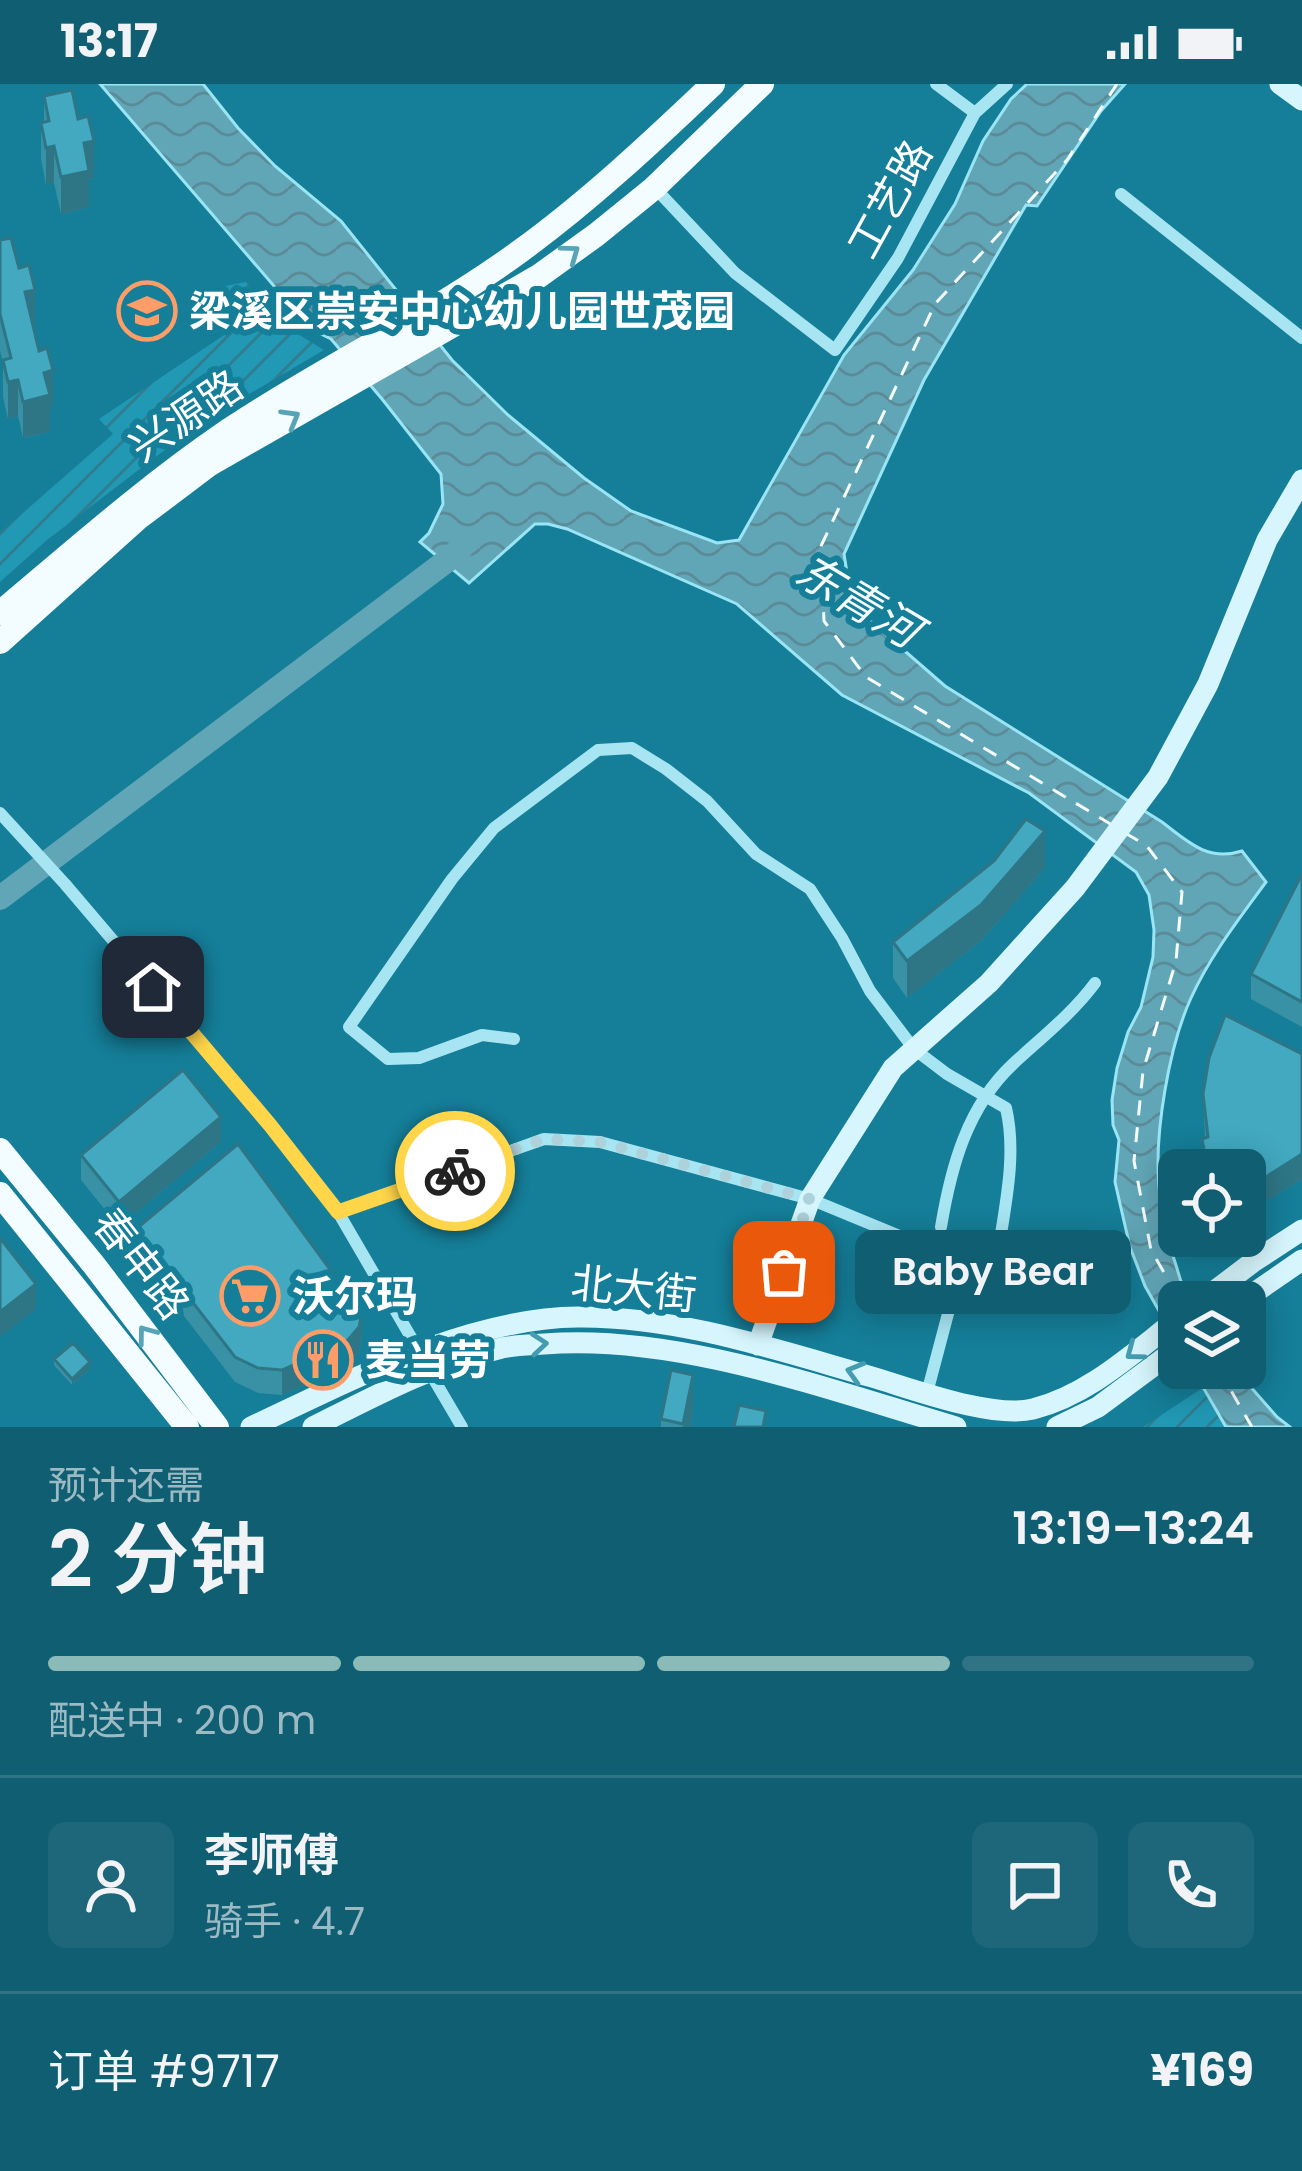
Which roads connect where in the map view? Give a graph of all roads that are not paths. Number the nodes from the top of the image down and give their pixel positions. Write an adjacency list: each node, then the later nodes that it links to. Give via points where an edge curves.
1 (713, 84): 8 (main road)
2 (762, 84): 6 (main road)
3 (936, 84): 5 (street)
4 (1007, 84): 5 (street, 工艺路)
5 (974, 113): 6 (street, 工艺路, via 898,258 835,350 735,274)
6 (654, 188): 8 (main road, one-way to 6, via 538,276)
7 (1121, 194): 9 (street)
8 (465, 303): 10 (main road)
9 (1302, 338)
10 (327, 385): 12 (main road, 兴源路, via 232,428); 13 (main road, 兴源路, one-way to 10, via 137,519)
11 (1302, 480): 17 (main road, via 1158,777 1075,888 989,983)
12 (0, 613)
13 (0, 642)
14 (0, 813): 22 (street)
15 (1095, 983): 18 (street)
16 (514, 1039): 17 (street, via 482,1035 419,1058 388,1059 349,1027 494,828 598,750 632,748 707,801 756,854 810,889)
17 (914, 1049): 18 (street); 21 (main road, via 893,1068)
18 (985, 1095): 23 (street, via 963,1138); 25 (street, via 1006,1108 1011,1129)
19 (0, 1150): 39 (main road, 春申路, one-way to 19)
20 (0, 1194): 38 (main road, 春申路)
21 (810, 1199): 22 (street, via 600,1142 544,1139); 26 (street); 32 (main road)
22 (338, 1212): 34 (street)
23 (941, 1227)
24 (1302, 1230): 28 (main road)
25 (1000, 1240)
26 (962, 1257): 30 (street); 35 (street)
27 (1302, 1260): 29 (main road)
28 (1228, 1281)
29 (1266, 1283)
30 (1110, 1285)
31 (1158, 1337): 36 (main road, one-way to 36)
32 (758, 1345): 34 (main road, 北大街, via 579,1317 526,1321); 35 (main road, 北大街, one-way to 32)
33 (1158, 1359): 36 (main road)
34 (424, 1360): 40 (main road, 北大街); 41 (main road, 北大街); 42 (street); 43 (main road, 北大街, one-way to 43, via 567,1342 638,1345 768,1372)
35 (927, 1393): 37 (main road, 北大街)
36 (1093, 1396): 37 (main road, 北大街); 44 (main road); 45 (main road)
37 (1036, 1418)
38 (187, 1427)
39 (217, 1427)
40 (251, 1427)
41 (313, 1427)
42 (462, 1427)
43 (956, 1427)
44 (1057, 1427)
45 (1082, 1427)

